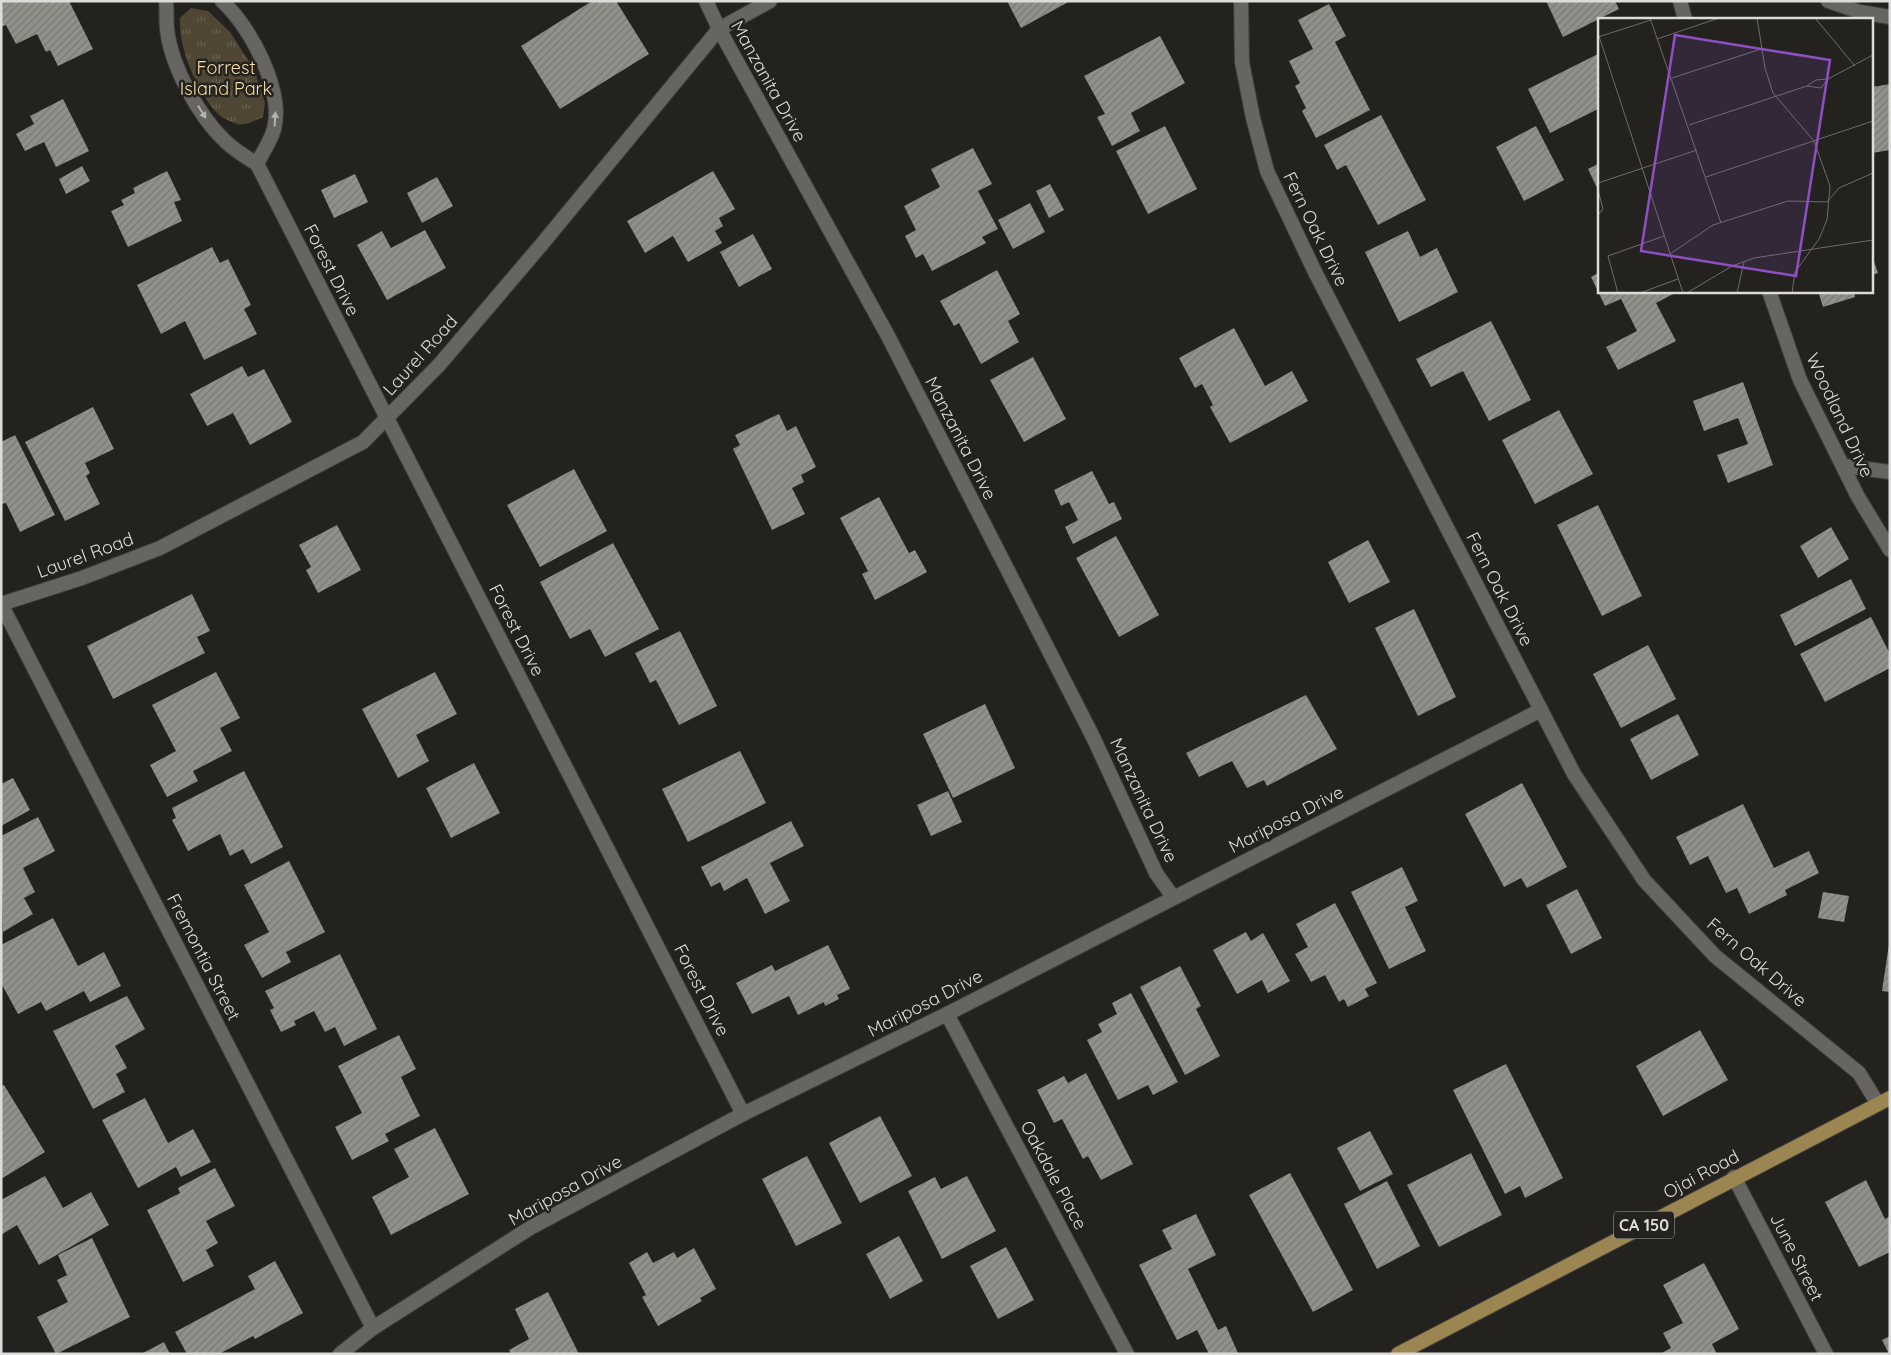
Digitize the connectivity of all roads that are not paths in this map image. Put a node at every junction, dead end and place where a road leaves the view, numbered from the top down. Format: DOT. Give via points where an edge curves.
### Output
graph roads {
  1 [pos="166,1"];
  2 [pos="222,1"];
  3 [pos="706,1"];
  4 [pos="770,1"];
  5 [pos="1241,1"];
  6 [pos="1680,1"];
  7 [pos="1828,1"];
  8 [pos="1890,17"];
  9 [pos="1685,18"];
  10 [pos="719,29"];
  11 [pos="257,164"];
  12 [pos="1769,292"];
  13 [pos="387,420"];
  14 [pos="1844,466"];
  15 [pos="1890,472"];
  16 [pos="1890,550"];
  17 [pos="1,604"];
  18 [pos="1541,710"];
  19 [pos="1173,897"];
  20 [pos="947,1014"];
  21 [pos="1884,1101"];
  22 [pos="744,1114"];
  23 [pos="1734,1177"];
  24 [pos="373,1328"];
  25 [pos="340,1354"];
  26 [pos="1127,1354"];
  27 [pos="1398,1354"];
  28 [pos="1826,1354"];
  1 -- 11 [label="street, Forest Drive, one-way" via="167,29 174,60 189,92 209,124 226,143"];
  11 -- 2 [label="street, one-way" via="274,129 275,103 268,74 251,37"];
  3 -- 10 [label="street, Manzanita Drive"];
  4 -- 10 [label="street, Laurel Road"];
  5 -- 18 [label="street, Fern Oak Drive" via="1242,62 1266,171"];
  6 -- 9 [label="street"];
  7 -- 8 [label="street" via="1860,12"];
  10 -- 13 [label="street, Laurel Road" via="439,365"];
  10 -- 19 [label="street, Manzanita Drive" via="888,336 1093,737 1156,873"];
  11 -- 13 [label="street, Forest Drive"];
  12 -- 14 [label="street, Woodland Drive" via="1800,380"];
  13 -- 17 [label="street, Laurel Road" via="363,442 160,548"];
  13 -- 22 [label="street, Forest Drive"];
  14 -- 15 [label="street"];
  14 -- 16 [label="street, Woodland Drive" via="1857,495"];
  17 -- 24 [label="street, Fremontia Street"];
  18 -- 19 [label="street, Mariposa Drive"];
  18 -- 21 [label="street, Fern Oak Drive" via="1574,774 1644,880 1715,956 1859,1073"];
  19 -- 20 [label="street, Mariposa Drive"];
  20 -- 22 [label="street, Mariposa Drive"];
  20 -- 26 [label="street, Oakdale Place"];
  21 -- 23 [label="main road, Ojai Road / CA 150"];
  22 -- 24 [label="street, Mariposa Drive" via="530,1228"];
  23 -- 27 [label="main road, Ojai Road / CA 150"];
  23 -- 28 [label="street, June Street"];
  24 -- 25 [label="street, Mariposa Drive"];
}
